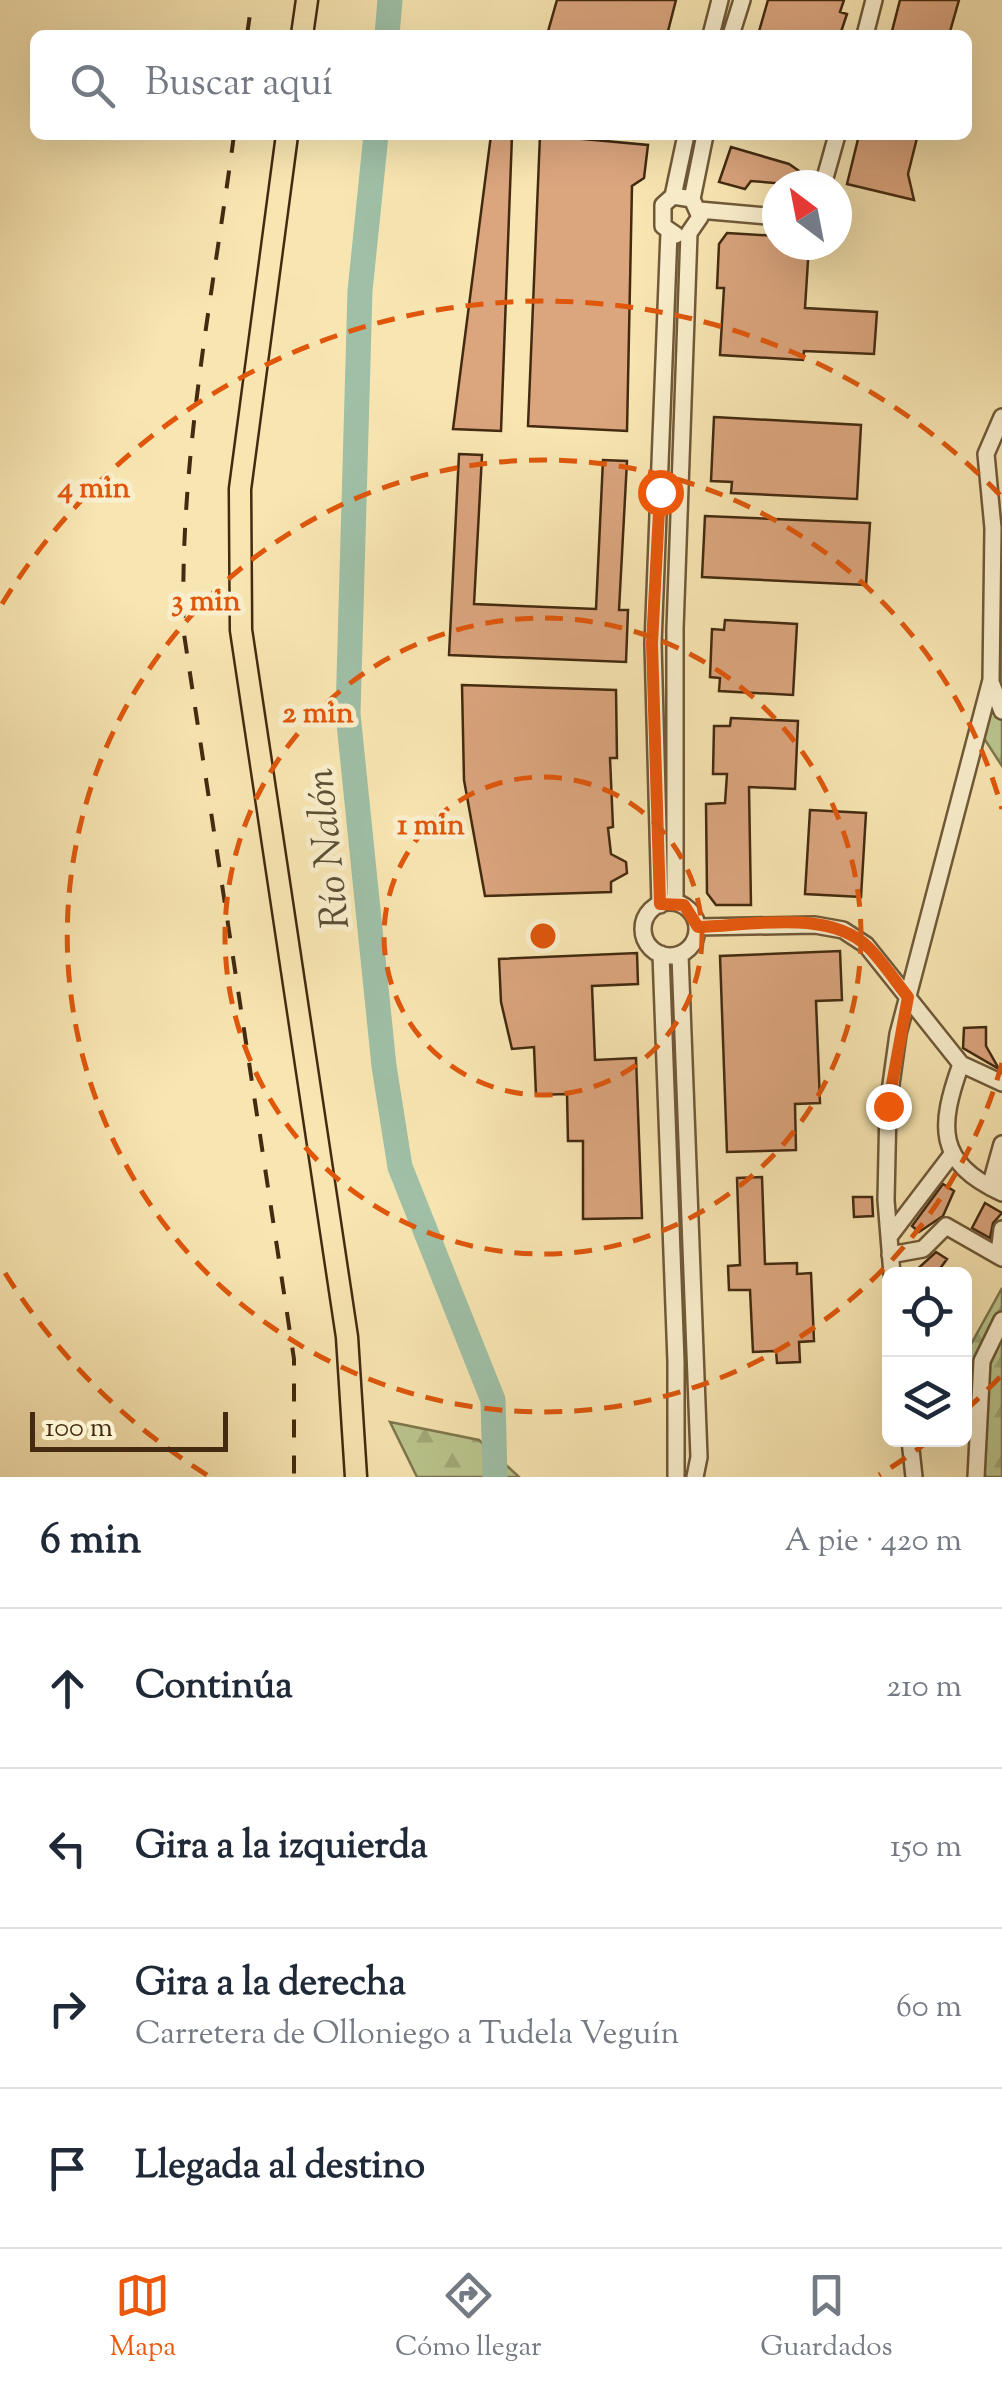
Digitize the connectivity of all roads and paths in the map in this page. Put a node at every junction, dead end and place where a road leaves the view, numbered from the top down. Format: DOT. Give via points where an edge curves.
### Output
graph roads {
  1 [pos="308,0"];
  2 [pos="720,0"];
  3 [pos="742,0"];
  4 [pos="874,0"];
  5 [pos="303,30"];
  6 [pos="712,30"];
  7 [pos="733,30"];
  8 [pos="866,30"];
  9 [pos="287,140"];
  10 [pos="685,140"];
  11 [pos="703,140"];
  12 [pos="836,140"];
  13 [pos="828,170"];
  14 [pos="673,196"];
  15 [pos="695,205"];
  16 [pos="762,215"];
  17 [pos="669,232"];
  18 [pos="689,234"];
  19 [pos="1002,417"];
  20 [pos="990,680"];
  21 [pos="1002,712"];
  22 [pos="668,903"];
  23 [pos="698,927"];
  24 [pos="660,954"];
  25 [pos="680,954"];
  26 [pos="908,997"];
  27 [pos="961,1064"];
  28 [pos="1002,1083"];
  29 [pos="1002,1144"];
  30 [pos="953,1153"];
  31 [pos="1002,1187"];
  32 [pos="1002,1229"];
  33 [pos="889,1237"];
  34 [pos="890,1255"];
  35 [pos="1000,1255"];
  36 [pos="891,1267"];
  37 [pos="1002,1320"];
  38 [pos="351,1372"];
  39 [pos="911,1447"];
  40 [pos="356,1477"];
  41 [pos="367,1477"];
  42 [pos="676,1477"];
  43 [pos="695,1477"];
  44 [pos="914,1477"];
  45 [pos="976,1477"];
  1 -- 5 [label="main road"];
  2 -- 6 [label="street"];
  3 -- 7 [label="street"];
  4 -- 8 [label="street"];
  9 -- 38 [label="main road" via="240,490 241,630"];
  10 -- 14 [label="street"];
  11 -- 15 [label="street"];
  12 -- 13 [label="street"];
  14 -- 15 [label="street"];
  14 -- 17 [label="street" via="660,212"];
  15 -- 16 [label="street"];
  15 -- 18 [label="street" via="698,224"];
  17 -- 18 [label="street"];
  17 -- 22 [label="street" via="652,644"];
  18 -- 22 [label="street"];
  19 -- 20 [label="street" via="986,454 994,528"];
  20 -- 21 [label="street"];
  20 -- 26 [label="street"];
  22 -- 23 [label="street" via="692,912"];
  22 -- 24 [label="street" via="650,911 643,933"];
  23 -- 25 [label="street"];
  23 -- 26 [label="street" via="815,924 843,930 866,945"];
  24 -- 25 [label="street"];
  24 -- 42 [label="street"];
  25 -- 43 [label="street"];
  26 -- 27 [label="street"];
  26 -- 33 [label="street" via="888,1106"];
  27 -- 28 [label="street"];
  27 -- 30 [label="street" via="944,1112"];
  29 -- 31 [label="street" via="993,1176"];
  30 -- 31 [label="street" via="975,1180"];
  30 -- 33 [label="street"];
  32 -- 35 [label="street"];
  33 -- 34 [label="street"];
  34 -- 35 [label="street" via="923,1249 946,1226"];
  34 -- 36 [label="street"];
  37 -- 45 [label="street" via="982,1361"];
  38 -- 40 [label="main road"];
  38 -- 41 [label="main road" via="364,1411"];
  39 -- 44 [label="street"];
}
